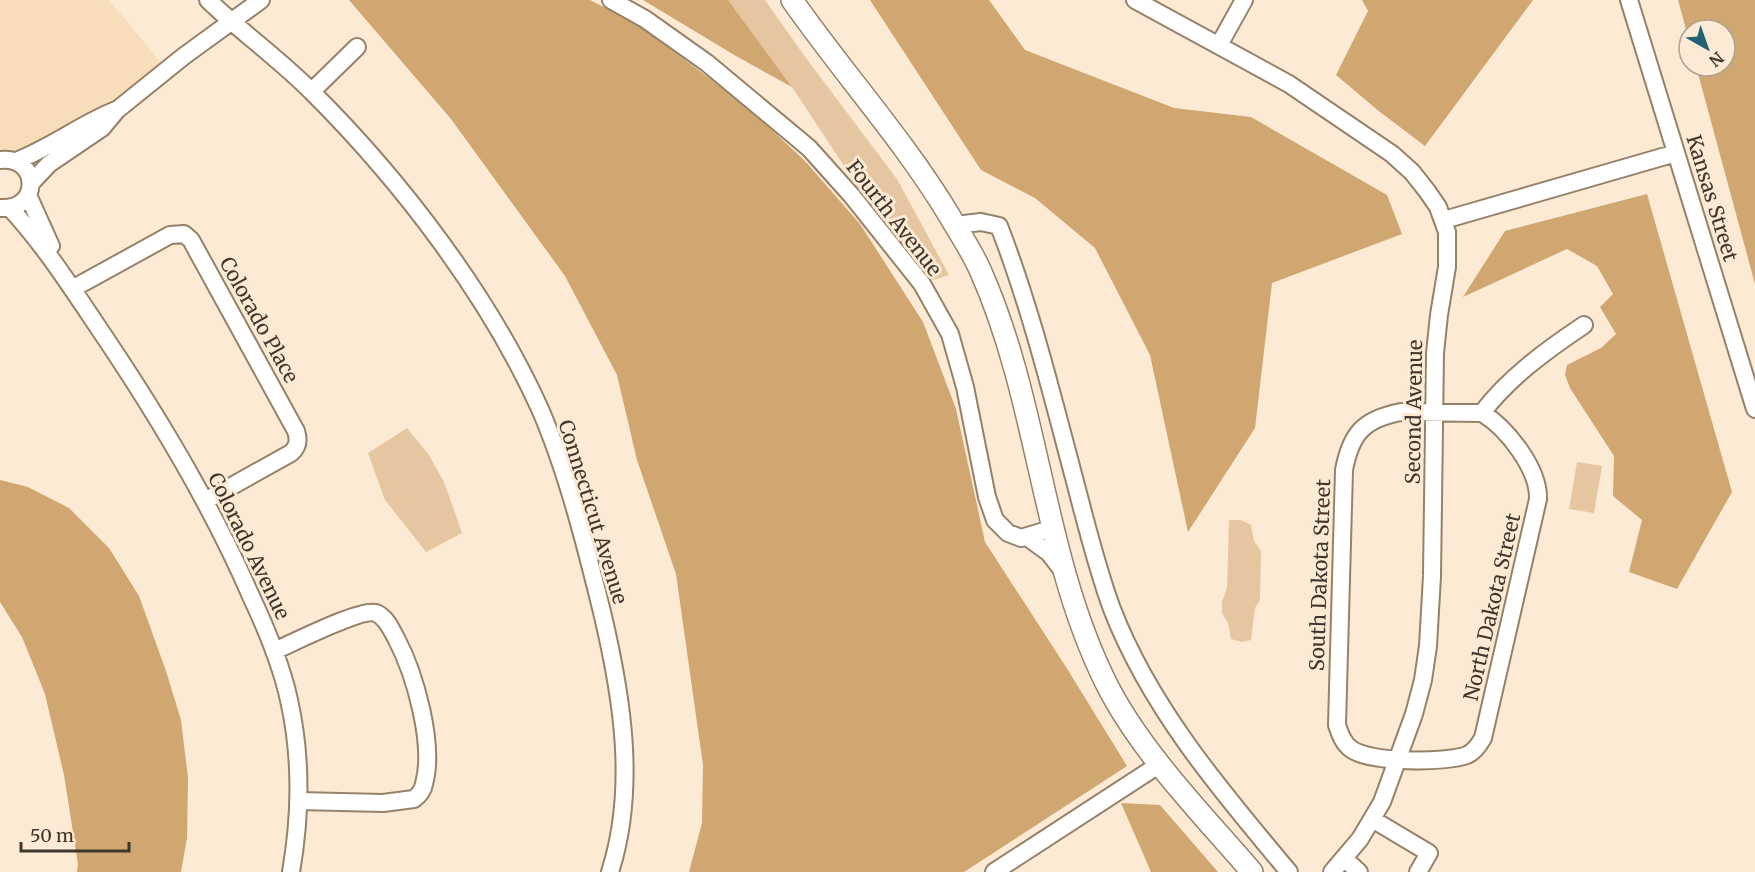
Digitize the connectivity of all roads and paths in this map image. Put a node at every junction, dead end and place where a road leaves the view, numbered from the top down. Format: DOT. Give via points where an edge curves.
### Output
graph roads {
  1 [pos="208,0"];
  2 [pos="261,0"];
  3 [pos="611,0"];
  4 [pos="792,0"];
  5 [pos="1244,0"];
  6 [pos="1629,0"];
  7 [pos="1145,3"];
  8 [pos="230,21"];
  9 [pos="1219,45"];
  10 [pos="357,46"];
  11 [pos="312,91"];
  12 [pos="117,110"];
  13 [pos="1676,153"];
  14 [pos="8,161"];
  15 [pos="30,189"];
  16 [pos="5,208"];
  17 [pos="1444,220"];
  18 [pos="955,225"];
  19 [pos="61,272"];
  20 [pos="72,289"];
  21 [pos="1584,325"];
  22 [pos="1755,409"];
  23 [pos="1433,412"];
  24 [pos="1482,413"];
  25 [pos="205,501"];
  26 [pos="1054,528"];
  27 [pos="1027,537"];
  28 [pos="1065,574"];
  29 [pos="274,651"];
  30 [pos="1399,760"];
  31 [pos="1160,764"];
  32 [pos="299,801"];
  33 [pos="1372,819"];
  34 [pos="1345,859"];
  35 [pos="291,872"];
  36 [pos="610,872"];
  37 [pos="994,872"];
  38 [pos="1252,872"];
  39 [pos="1289,872"];
  40 [pos="1332,872"];
  41 [pos="1359,872"];
  42 [pos="1418,872"];
  1 -- 8 [label="street, Connecticut Avenue"];
  2 -- 8 [label="street"];
  3 -- 27 [label="street, Fourth Avenue" via="707,63 809,148 922,284 950,334 995,520 1014,537"];
  4 -- 18 [label="main road" via="897,137"];
  5 -- 9 [label="street"];
  6 -- 13 [label="street, Kansas Street"];
  7 -- 9 [label="street, Second Avenue"];
  8 -- 11 [label="street, Connecticut Avenue"];
  8 -- 12 [label="street"];
  9 -- 17 [label="street, Second Avenue" via="1289,84 1392,154 1427,191"];
  10 -- 11 [label="street"];
  11 -- 36 [label="street, Connecticut Avenue" via="386,172 455,264 516,364 553,442 597,592 622,724 623,816"];
  12 -- 14 [label="street" via="39,152"];
  12 -- 15 [label="street" via="102,128 49,164"];
  13 -- 17 [label="street"];
  13 -- 22 [label="street, Kansas Street"];
  14 -- 15 [label="street, Colorado Avenue" via="27,170"];
  15 -- 16 [label="street" via="24,201"];
  15 -- 19 [label="street, Colorado Avenue"];
  16 -- 19 [label="street, Colorado Avenue" via="33,234"];
  17 -- 23 [label="street, Second Avenue" via="1447,267 1437,333"];
  18 -- 26 [label="main road" via="981,271 1000,322"];
  18 -- 39 [label="street" via="981,222 999,226 1052,395 1094,554 1112,609 1137,663 1226,797"];
  19 -- 20 [label="street, Colorado Avenue"];
  20 -- 25 [label="street, Colorado Avenue" via="150,406"];
  20 -- 25 [label="street, Colorado Place" via="170,235 183,234 191,240 298,438 291,453"];
  21 -- 24 [label="street" via="1522,372"];
  23 -- 24 [label="street"];
  23 -- 30 [label="street, Second Avenue" via="1433,559 1428,646 1423,680"];
  23 -- 30 [label="street, South Dakota Street" via="1401,412 1370,422 1351,442 1344,470 1337,725 1341,738 1352,750"];
  24 -- 30 [label="street, North Dakota Street" via="1504,431 1534,473 1538,486 1487,724 1483,738 1470,754"];
  25 -- 29 [label="street, Colorado Avenue" via="238,565"];
  26 -- 27 [label="street"];
  26 -- 28 [label="main road"];
  27 -- 28 [label="street, Fourth Avenue" via="1048,553"];
  28 -- 31 [label="main road" via="1108,687"];
  29 -- 32 [label="street, Colorado Avenue" via="293,722"];
  29 -- 32 [label="street" via="358,614 375,612 383,617 409,668 424,732 424,786 414,799 383,803"];
  30 -- 33 [label="street, Second Avenue"];
  31 -- 37 [label="street"];
  31 -- 38 [label="main road"];
  32 -- 35 [label="street, Colorado Avenue"];
  33 -- 34 [label="street, Second Avenue"];
  33 -- 42 [label="street" via="1429,853"];
  34 -- 40 [label="street, Second Avenue"];
  34 -- 41 [label="street"];
}
